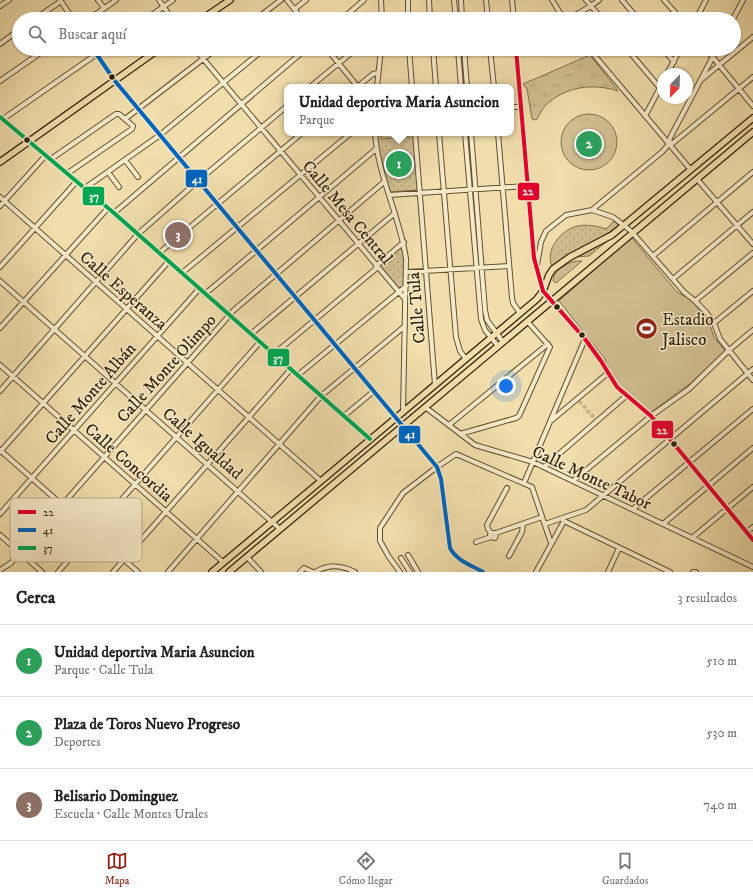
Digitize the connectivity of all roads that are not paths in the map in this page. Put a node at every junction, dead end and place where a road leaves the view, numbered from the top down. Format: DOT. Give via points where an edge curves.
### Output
graph roads {
  1 [pos="9,0"];
  2 [pos="60,0"];
  3 [pos="98,0"];
  4 [pos="116,0"];
  5 [pos="159,0"];
  6 [pos="173,0"];
  7 [pos="230,0"];
  8 [pos="281,0"];
  9 [pos="287,0"];
  10 [pos="306,0"];
  11 [pos="364,0"];
  12 [pos="381,0"];
  13 [pos="408,0"];
  14 [pos="429,0"];
  15 [pos="454,0"];
  16 [pos="461,0"];
  17 [pos="486,0"];
  18 [pos="512,0"];
  19 [pos="552,0"];
  20 [pos="586,0"];
  21 [pos="599,0"];
  22 [pos="622,0"];
  23 [pos="664,0"];
  24 [pos="700,0"];
  25 [pos="743,0"];
  26 [pos="705,2"];
  27 [pos="0,6"];
  28 [pos="591,6"];
  29 [pos="164,7"];
  30 [pos="104,8"];
  31 [pos="295,9"];
  32 [pos="44,12"];
  33 [pos="68,12"];
  34 [pos="98,12"];
  35 [pos="156,12"];
  36 [pos="167,12"];
  37 [pos="212,12"];
  38 [pos="265,12"];
  39 [pos="297,12"];
  40 [pos="350,12"];
  41 [pos="382,12"];
  42 [pos="408,12"];
  43 [pos="430,12"];
  44 [pos="455,12"];
  45 [pos="462,12"];
  46 [pos="487,12"];
  47 [pos="513,12"];
  48 [pos="560,12"];
  49 [pos="580,12"];
  50 [pos="596,12"];
  51 [pos="632,12"];
  52 [pos="675,12"];
  53 [pos="700,12"];
  54 [pos="737,12"];
  55 [pos="12,35"];
  56 [pos="753,37"];
  57 [pos="0,44"];
  58 [pos="741,47"];
  59 [pos="36,56"];
  60 [pos="94,56"];
  61 [pos="98,56"];
  62 [pos="149,56"];
  63 [pos="201,56"];
  64 [pos="207,56"];
  65 [pos="256,56"];
  66 [pos="298,56"];
  67 [pos="333,56"];
  68 [pos="348,56"];
  69 [pos="380,56"];
  70 [pos="410,56"];
  71 [pos="434,56"];
  72 [pos="459,56"];
  73 [pos="465,56"];
  74 [pos="491,56"];
  75 [pos="517,56"];
  76 [pos="595,56"];
  77 [pos="633,56"];
  78 [pos="669,56"];
  79 [pos="677,56"];
  80 [pos="730,56"];
  81 [pos="713,57"];
  82 [pos="203,59"];
  83 [pos="674,62"];
  84 [pos="339,63"];
  85 [pos="719,65"];
  86 [pos="670,68"];
  87 [pos="378,73"];
  88 [pos="753,77"];
  89 [pos="115,80"];
  90 [pos="0,81"];
  91 [pos="700,82"];
  92 [pos="223,83"];
  93 [pos="314,84"];
  94 [pos="356,84"];
  95 [pos="361,84"];
  96 [pos="376,84"];
  97 [pos="412,84"];
  98 [pos="436,84"];
  99 [pos="461,84"];
  100 [pos="467,84"];
  101 [pos="494,84"];
  102 [pos="657,84"];
  103 [pos="739,88"];
  104 [pos="657,94"];
  105 [pos="241,104"];
  106 [pos="753,106"];
  107 [pos="514,107"];
  108 [pos="521,107"];
  109 [pos="138,108"];
  110 [pos="284,109"];
  111 [pos="645,116"];
  112 [pos="2,118"];
  113 [pos="753,118"];
  114 [pos="125,119"];
  115 [pos="261,128"];
  116 [pos="753,132"];
  117 [pos="160,135"];
  118 [pos="298,136"];
  119 [pos="346,136"];
  120 [pos="375,136"];
  121 [pos="415,136"];
  122 [pos="439,136"];
  123 [pos="465,136"];
  124 [pos="471,136"];
  125 [pos="498,136"];
  126 [pos="29,141"];
  127 [pos="669,144"];
  128 [pos="376,150"];
  129 [pos="281,151"];
  130 [pos="46,155"];
  131 [pos="179,157"];
  132 [pos="50,159"];
  133 [pos="125,160"];
  134 [pos="0,162"];
  135 [pos="691,170"];
  136 [pos="108,172"];
  137 [pos="753,172"];
  138 [pos="68,173"];
  139 [pos="300,174"];
  140 [pos="138,178"];
  141 [pos="697,179"];
  142 [pos="77,181"];
  143 [pos="198,181"];
  144 [pos="384,182"];
  145 [pos="527,186"];
  146 [pos="119,187"];
  147 [pos="85,188"];
  148 [pos="502,188"];
  149 [pos="476,189"];
  150 [pos="470,190"];
  151 [pos="444,191"];
  152 [pos="420,193"];
  153 [pos="389,194"];
  154 [pos="0,197"];
  155 [pos="320,198"];
  156 [pos="5,201"];
  157 [pos="718,202"];
  158 [pos="218,204"];
  159 [pos="0,206"];
  160 [pos="108,208"];
  161 [pos="592,210"];
  162 [pos="753,212"];
  163 [pos="114,213"];
  164 [pos="395,213"];
  165 [pos="339,220"];
  166 [pos="624,225"];
  167 [pos="737,225"];
  168 [pos="237,227"];
  169 [pos="35,228"];
  170 [pos="633,233"];
  171 [pos="138,234"];
  172 [pos="404,242"];
  173 [pos="358,244"];
  174 [pos="753,244"];
  175 [pos="256,251"];
  176 [pos="159,253"];
  177 [pos="753,253"];
  178 [pos="66,255"];
  179 [pos="653,256"];
  180 [pos="168,261"];
  181 [pos="377,266"];
  182 [pos="509,266"];
  183 [pos="537,266"];
  184 [pos="0,267"];
  185 [pos="476,268"];
  186 [pos="482,268"];
  187 [pos="450,270"];
  188 [pos="426,271"];
  189 [pos="407,272"];
  190 [pos="182,273"];
  191 [pos="276,274"];
  192 [pos="673,279"];
  193 [pos="0,281"];
  194 [pos="96,282"];
  195 [pos="406,286"];
  196 [pos="199,289"];
  197 [pos="543,290"];
  198 [pos="753,290"];
  199 [pos="399,291"];
  200 [pos="205,294"];
  201 [pos="295,297"];
  202 [pos="405,299"];
  203 [pos="552,300"];
  204 [pos="695,301"];
  205 [pos="23,302"];
  206 [pos="127,309"];
  207 [pos="520,313"];
  208 [pos="230,315"];
  209 [pos="315,320"];
  210 [pos="527,321"];
  211 [pos="714,323"];
  212 [pos="405,326"];
  213 [pos="0,328"];
  214 [pos="54,329"];
  215 [pos="753,330"];
  216 [pos="496,333"];
  217 [pos="251,334"];
  218 [pos="157,336"];
  219 [pos="491,338"];
  220 [pos="585,339"];
  221 [pos="260,342"];
  222 [pos="335,344"];
  223 [pos="501,344"];
  224 [pos="548,344"];
  225 [pos="728,351"];
  226 [pos="274,354"];
  227 [pos="85,356"];
  228 [pos="466,359"];
  229 [pos="188,363"];
  230 [pos="0,365"];
  231 [pos="354,368"];
  232 [pos="291,369"];
  233 [pos="753,369"];
  234 [pos="608,373"];
  235 [pos="748,374"];
  236 [pos="298,375"];
  237 [pos="13,376"];
  238 [pos="753,380"];
  239 [pos="116,383"];
  240 [pos="435,385"];
  241 [pos="219,390"];
  242 [pos="0,391"];
  243 [pos="374,391"];
  244 [pos="321,396"];
  245 [pos="626,396"];
  246 [pos="43,404"];
  247 [pos="425,407"];
  248 [pos="753,409"];
  249 [pos="146,410"];
  250 [pos="403,412"];
  251 [pos="344,416"];
  252 [pos="651,416"];
  253 [pos="249,417"];
  254 [pos="396,418"];
  255 [pos="551,421"];
  256 [pos="403,425"];
  257 [pos="449,425"];
  258 [pos="73,431"];
  259 [pos="460,434"];
  260 [pos="177,437"];
  261 [pos="370,439"];
  262 [pos="669,439"];
  263 [pos="280,444"];
  264 [pos="753,448"];
  265 [pos="0,451"];
  266 [pos="104,458"];
  267 [pos="533,462"];
  268 [pos="689,463"];
  269 [pos="207,465"];
  270 [pos="437,467"];
  271 [pos="544,467"];
  272 [pos="32,478"];
  273 [pos="322,481"];
  274 [pos="573,481"];
  275 [pos="524,483"];
  276 [pos="135,484"];
  277 [pos="708,486"];
  278 [pos="753,487"];
  279 [pos="507,488"];
  280 [pos="238,492"];
  281 [pos="603,495"];
  282 [pos="14,498"];
  283 [pos="54,498"];
  284 [pos="68,498"];
  285 [pos="123,498"];
  286 [pos="10,503"];
  287 [pos="633,509"];
  288 [pos="728,509"];
  289 [pos="165,512"];
  290 [pos="0,514"];
  291 [pos="542,517"];
  292 [pos="563,520"];
  293 [pos="272,522"];
  294 [pos="523,524"];
  295 [pos="545,524"];
  296 [pos="663,524"];
  297 [pos="753,527"];
  298 [pos="280,530"];
  299 [pos="747,532"];
  300 [pos="0,535"];
  301 [pos="493,535"];
  302 [pos="692,538"];
  303 [pos="142,539"];
  304 [pos="196,539"];
  305 [pos="753,540"];
  306 [pos="476,542"];
  307 [pos="551,543"];
  308 [pos="10,544"];
  309 [pos="619,548"];
  310 [pos="408,555"];
  311 [pos="509,556"];
  312 [pos="247,557"];
  313 [pos="401,558"];
  314 [pos="12,562"];
  315 [pos="30,562"];
  316 [pos="67,562"];
  317 [pos="122,562"];
  318 [pos="126,562"];
  319 [pos="224,562"];
  320 [pos="413,564"];
  321 [pos="407,567"];
  322 [pos="753,567"];
  323 [pos="0,570"];
  324 [pos="42,572"];
  325 [pos="58,572"];
  326 [pos="113,572"];
  327 [pos="138,572"];
  328 [pos="168,572"];
  329 [pos="212,572"];
  330 [pos="229,572"];
  331 [pos="261,572"];
  332 [pos="300,572"];
  333 [pos="314,572"];
  334 [pos="355,572"];
  335 [pos="400,572"];
  336 [pos="410,572"];
  337 [pos="418,572"];
  338 [pos="483,572"];
  339 [pos="536,572"];
  340 [pos="608,572"];
  341 [pos="670,572"];
  1 -- 27 [label="street"];
  2 -- 32 [label="street"];
  2 -- 33 [label="street"];
  3 -- 30 [label="street"];
  4 -- 30 [label="street"];
  5 -- 29 [label="street"];
  6 -- 29 [label="street"];
  7 -- 37 [label="main road"];
  8 -- 38 [label="street"];
  9 -- 31 [label="street"];
  10 -- 31 [label="street"];
  11 -- 40 [label="street"];
  12 -- 41 [label="street"];
  13 -- 42 [label="street"];
  14 -- 43 [label="street"];
  15 -- 44 [label="street"];
  16 -- 45 [label="street"];
  17 -- 46 [label="street"];
  18 -- 47 [label="street"];
  19 -- 48 [label="street"];
  20 -- 28 [label="street"];
  21 -- 28 [label="street"];
  22 -- 51 [label="street"];
  23 -- 52 [label="street"];
  24 -- 26 [label="street"];
  25 -- 54 [label="street"];
  26 -- 53 [label="street"];
  28 -- 49 [label="street"];
  28 -- 50 [label="street"];
  29 -- 35 [label="street"];
  29 -- 36 [label="street"];
  30 -- 34 [label="street"];
  31 -- 39 [label="street"];
  55 -- 57 [label="street"];
  56 -- 58 [label="street"];
  59 -- 90 [label="street"];
  60 -- 112 [label="street"];
  61 -- 89 [label="street"];
  62 -- 89 [label="main road"];
  63 -- 82 [label="street, Calle Mesa Central"];
  64 -- 82 [label="street"];
  65 -- 92 [label="street"];
  66 -- 105 [label="street"];
  67 -- 84 [label="street"];
  68 -- 84 [label="street"];
  69 -- 87 [label="street"];
  70 -- 97 [label="street"];
  71 -- 98 [label="street"];
  72 -- 99 [label="street"];
  73 -- 100 [label="street"];
  74 -- 101 [label="street"];
  75 -- 108 [label="street"];
  76 -- 111 [label="street"];
  77 -- 102 [label="street"];
  78 -- 83 [label="street"];
  79 -- 83 [label="street"];
  80 -- 85 [label="street"];
  81 -- 85 [label="street"];
  81 -- 91 [label="street"];
  82 -- 92 [label="street, Calle Mesa Central"];
  82 -- 109 [label="street"];
  83 -- 86 [label="street"];
  84 -- 93 [label="street"];
  84 -- 94 [label="street"];
  85 -- 91 [label="street"];
  85 -- 103 [label="street"];
  87 -- 95 [label="street"];
  87 -- 96 [label="street"];
  88 -- 103 [label="street"];
  89 -- 109 [label="street"];
  89 -- 126 [label="main road"];
  91 -- 127 [label="street"];
  92 -- 105 [label="street, Calle Mesa Central"];
  92 -- 117 [label="street"];
  103 -- 106 [label="street"];
  103 -- 127 [label="street"];
  104 -- 111 [label="street"];
  105 -- 115 [label="street, Calle Mesa Central"];
  105 -- 131 [label="street"];
  107 -- 108 [label="street"];
  108 -- 145 [label="street"];
  109 -- 114 [label="street"];
  109 -- 117 [label="street"];
  110 -- 115 [label="street"];
  111 -- 127 [label="street"];
  112 -- 126 [label="street"];
  113 -- 135 [label="main road"];
  114 -- 132 [label="street" via="116,114"];
  114 -- 138 [label="street" via="133,126 132,129"];
  115 -- 129 [label="street, Calle Mesa Central"];
  115 -- 143 [label="street"];
  116 -- 141 [label="main road"];
  117 -- 131 [label="street"];
  117 -- 133 [label="street"];
  118 -- 129 [label="street"];
  119 -- 139 [label="street"];
  120 -- 128 [label="street"];
  121 -- 152 [label="street, Calle Tula"];
  122 -- 151 [label="street"];
  123 -- 150 [label="street"];
  124 -- 149 [label="street"];
  125 -- 148 [label="street"];
  126 -- 130 [label="street"];
  126 -- 134 [label="main road"];
  127 -- 135 [label="street"];
  127 -- 161 [label="street"];
  128 -- 144 [label="street"];
  128 -- 155 [label="street"];
  129 -- 139 [label="street, Calle Mesa Central"];
  129 -- 158 [label="street"];
  130 -- 132 [label="street"];
  130 -- 156 [label="street"];
  131 -- 143 [label="street"];
  131 -- 163 [label="street"];
  132 -- 138 [label="street"];
  133 -- 136 [label="street"];
  133 -- 140 [label="street"];
  135 -- 166 [label="main road"];
  136 -- 146 [label="street"];
  136 -- 147 [label="street"];
  137 -- 157 [label="street"];
  138 -- 142 [label="street"];
  139 -- 155 [label="street, Calle Mesa Central"];
  139 -- 168 [label="street"];
  141 -- 157 [label="street"];
  141 -- 170 [label="main road"];
  142 -- 147 [label="street"];
  142 -- 169 [label="street"];
  143 -- 158 [label="street"];
  143 -- 171 [label="street"];
  144 -- 153 [label="street"];
  144 -- 165 [label="street, Calle Monte Olimpo"];
  145 -- 148 [label="street"];
  145 -- 183 [label="street"];
  147 -- 160 [label="street"];
  148 -- 149 [label="street"];
  148 -- 182 [label="street"];
  149 -- 150 [label="street"];
  149 -- 186 [label="street"];
  150 -- 151 [label="street"];
  150 -- 185 [label="street"];
  151 -- 152 [label="street"];
  151 -- 187 [label="street"];
  152 -- 153 [label="street"];
  152 -- 188 [label="street, Calle Tula"];
  153 -- 164 [label="street"];
  154 -- 156 [label="street, Calle Esperanza"];
  155 -- 165 [label="street, Calle Mesa Central"];
  155 -- 175 [label="street"];
  156 -- 159 [label="street"];
  156 -- 169 [label="street, Calle Esperanza"];
  157 -- 167 [label="street"];
  157 -- 179 [label="street"];
  158 -- 168 [label="street"];
  158 -- 176 [label="street"];
  160 -- 163 [label="street"];
  160 -- 178 [label="street"];
  161 -- 166 [label="street" via="612,217"];
  161 -- 183 [label="street" via="566,215 546,231 541,242"];
  162 -- 167 [label="street"];
  163 -- 171 [label="street"];
  164 -- 172 [label="street"];
  164 -- 173 [label="street"];
  165 -- 173 [label="street, Calle Mesa Central"];
  165 -- 191 [label="street, Calle Monte Olimpo"];
  166 -- 170 [label="street"];
  166 -- 197 [label="main road" via="612,235 556,266"];
  167 -- 174 [label="street"];
  167 -- 192 [label="street"];
  168 -- 175 [label="street"];
  168 -- 190 [label="street"];
  169 -- 178 [label="street, Calle Esperanza"];
  169 -- 184 [label="street"];
  170 -- 179 [label="street"];
  170 -- 203 [label="main road"];
  171 -- 176 [label="street"];
  171 -- 194 [label="street"];
  172 -- 181 [label="street"];
  172 -- 189 [label="street"];
  173 -- 181 [label="street, Calle Mesa Central"];
  173 -- 201 [label="street"];
  175 -- 191 [label="street"];
  175 -- 200 [label="street"];
  176 -- 180 [label="street"];
  177 -- 204 [label="street"];
  178 -- 194 [label="street, Calle Esperanza"];
  178 -- 205 [label="street"];
  179 -- 192 [label="street"];
  180 -- 190 [label="street"];
  180 -- 206 [label="street"];
  181 -- 199 [label="street, Calle Mesa Central"];
  181 -- 209 [label="street"];
  182 -- 186 [label="street"];
  182 -- 207 [label="street" via="512,298"];
  183 -- 197 [label="street"];
  185 -- 186 [label="street"];
  185 -- 187 [label="street"];
  185 -- 219 [label="street" via="482,325"];
  186 -- 216 [label="street" via="487,320"];
  187 -- 188 [label="street"];
  187 -- 228 [label="street" via="456,337 460,351"];
  188 -- 189 [label="street"];
  188 -- 240 [label="street, Calle Tula"];
  189 -- 195 [label="street"];
  190 -- 196 [label="street"];
  191 -- 201 [label="street"];
  191 -- 208 [label="street, Calle Monte Olimpo"];
  192 -- 204 [label="street"];
  193 -- 205 [label="street, Calle Igualdad"];
  194 -- 206 [label="street, Calle Esperanza"];
  194 -- 214 [label="street"];
  195 -- 199 [label="street"];
  195 -- 202 [label="street"];
  196 -- 200 [label="street"];
  196 -- 218 [label="street, Calle Monte Albán"];
  197 -- 203 [label="street"];
  197 -- 207 [label="main road" via="537,299"];
  198 -- 211 [label="street"];
  199 -- 202 [label="street, Calle Mesa Central"];
  199 -- 222 [label="street"];
  200 -- 208 [label="street"];
  201 -- 209 [label="street"];
  201 -- 217 [label="street"];
  202 -- 212 [label="street"];
  203 -- 210 [label="main road"];
  203 -- 220 [label="street"];
  204 -- 211 [label="street"];
  205 -- 213 [label="street"];
  205 -- 214 [label="street, Calle Igualdad"];
  206 -- 218 [label="street, Calle Esperanza"];
  206 -- 227 [label="street"];
  207 -- 216 [label="main road"];
  208 -- 217 [label="street"];
  208 -- 229 [label="street, Calle Monte Olimpo"];
  209 -- 222 [label="street"];
  209 -- 226 [label="street"];
  210 -- 223 [label="main road"];
  210 -- 224 [label="street"];
  211 -- 225 [label="street"];
  212 -- 231 [label="street"];
  212 -- 250 [label="street"];
  214 -- 227 [label="street, Calle Igualdad"];
  214 -- 237 [label="street"];
  215 -- 225 [label="street"];
  216 -- 219 [label="main road"];
  216 -- 223 [label="street"];
  217 -- 221 [label="street"];
  218 -- 229 [label="street, Calle Esperanza"];
  218 -- 239 [label="street, Calle Monte Albán"];
  219 -- 223 [label="street"];
  219 -- 228 [label="main road"];
  220 -- 234 [label="street"];
  220 -- 255 [label="street"];
  221 -- 226 [label="street"];
  221 -- 241 [label="street"];
  222 -- 231 [label="street"];
  222 -- 236 [label="street"];
  223 -- 247 [label="main road"];
  224 -- 257 [label="street"];
  224 -- 259 [label="street" via="550,347 517,418"];
  225 -- 235 [label="street"];
  225 -- 252 [label="street" via="689,389"];
  226 -- 232 [label="street"];
  227 -- 239 [label="street, Calle Igualdad"];
  227 -- 246 [label="street"];
  228 -- 240 [label="main road"];
  229 -- 241 [label="street, Calle Esperanza"];
  229 -- 249 [label="street, Calle Monte Olimpo"];
  230 -- 237 [label="street, Calle Concordia"];
  231 -- 243 [label="street"];
  231 -- 244 [label="street"];
  232 -- 236 [label="street"];
  232 -- 253 [label="street"];
  233 -- 235 [label="street"];
  234 -- 245 [label="street"];
  234 -- 255 [label="street"];
  235 -- 238 [label="street"];
  235 -- 262 [label="street"];
  236 -- 244 [label="street"];
  237 -- 242 [label="street"];
  237 -- 246 [label="street, Calle Concordia"];
  239 -- 249 [label="street, Calle Igualdad"];
  239 -- 258 [label="street, Calle Monte Albán"];
  240 -- 250 [label="main road"];
  241 -- 253 [label="street, Calle Esperanza"];
  241 -- 260 [label="street"];
  243 -- 251 [label="street"];
  243 -- 254 [label="street"];
  244 -- 251 [label="street"];
  244 -- 263 [label="street"];
  245 -- 252 [label="street"];
  245 -- 271 [label="street" via="595,420"];
  246 -- 258 [label="street, Calle Concordia"];
  246 -- 265 [label="street"];
  247 -- 256 [label="main road"];
  247 -- 257 [label="street, Calle Monte Tabor"];
  248 -- 268 [label="street"];
  249 -- 260 [label="street, Calle Igualdad"];
  249 -- 266 [label="street, Calle Monte Olimpo"];
  250 -- 254 [label="main road"];
  251 -- 261 [label="street"];
  252 -- 262 [label="street"];
  252 -- 274 [label="street"];
  253 -- 263 [label="street, Calle Esperanza"];
  253 -- 269 [label="street"];
  254 -- 256 [label="street"];
  254 -- 261 [label="main road"];
  255 -- 267 [label="street"];
  256 -- 270 [label="street"];
  256 -- 298 [label="main road"];
  257 -- 259 [label="street, Calle Monte Tabor"];
  258 -- 266 [label="street, Calle Concordia"];
  258 -- 272 [label="street, Calle Monte Albán"];
  259 -- 267 [label="street, Calle Monte Tabor" via="475,445"];
  260 -- 269 [label="street, Calle Igualdad"];
  260 -- 276 [label="street"];
  261 -- 273 [label="main road"];
  262 -- 268 [label="street"];
  262 -- 281 [label="street"];
  263 -- 273 [label="street, Calle Esperanza"];
  263 -- 280 [label="street"];
  264 -- 277 [label="street"];
  265 -- 272 [label="street"];
  266 -- 276 [label="street, Calle Concordia"];
  266 -- 284 [label="street, Calle Monte Olimpo"];
  267 -- 271 [label="street, Calle Monte Tabor"];
  267 -- 275 [label="street"];
  268 -- 277 [label="street"];
  268 -- 287 [label="street"];
  269 -- 280 [label="street, Calle Igualdad"];
  269 -- 289 [label="street"];
  270 -- 275 [label="street" via="456,454"];
  270 -- 335 [label="street" via="403,493 380,528 380,541"];
  270 -- 338 [label="street" via="441,479 450,548 457,558"];
  271 -- 274 [label="street, Calle Monte Tabor"];
  272 -- 282 [label="street, Calle Monte Albán"];
  272 -- 283 [label="street"];
  273 -- 293 [label="main road"];
  274 -- 281 [label="street, Calle Monte Tabor"];
  275 -- 291 [label="street" via="532,486"];
  276 -- 285 [label="street"];
  276 -- 289 [label="street, Calle Concordia"];
  277 -- 288 [label="street"];
  277 -- 296 [label="street"];
  278 -- 288 [label="street"];
  279 -- 301 [label="street" via="487,525"];
  280 -- 293 [label="street, Calle Igualdad"];
  280 -- 304 [label="street"];
  281 -- 287 [label="street, Calle Monte Tabor"];
  281 -- 292 [label="street" via="586,510"];
  286 -- 290 [label="street, Calle Monte Albán"];
  287 -- 296 [label="street, Calle Monte Tabor"];
  288 -- 299 [label="street"];
  288 -- 302 [label="street"];
  289 -- 303 [label="street"];
  289 -- 304 [label="street, Calle Concordia"];
  291 -- 294 [label="street"];
  291 -- 295 [label="street"];
  292 -- 295 [label="street"];
  292 -- 307 [label="street"];
  292 -- 309 [label="street"];
  293 -- 298 [label="street, Calle Igualdad"];
  293 -- 319 [label="main road"];
  294 -- 301 [label="street"];
  294 -- 311 [label="street" via="522,532"];
  295 -- 307 [label="street"];
  296 -- 302 [label="street, Calle Monte Tabor"];
  297 -- 299 [label="street"];
  298 -- 312 [label="main road"];
  299 -- 305 [label="street"];
  300 -- 308 [label="street"];
  301 -- 306 [label="street"];
  302 -- 322 [label="street, Calle Monte Tabor"];
  304 -- 319 [label="street, Calle Concordia"];
  304 -- 328 [label="street"];
  307 -- 339 [label="street"];
  309 -- 340 [label="street"];
  309 -- 341 [label="street"];
  310 -- 320 [label="street"];
  312 -- 330 [label="main road"];
  312 -- 331 [label="street"];
  313 -- 321 [label="street"];
  314 -- 323 [label="street, Calle Monte Olimpo"];
  315 -- 324 [label="street"];
  316 -- 325 [label="street"];
  317 -- 326 [label="street"];
  318 -- 327 [label="street"];
  319 -- 329 [label="main road"];
  320 -- 321 [label="street"];
  320 -- 337 [label="street"];
  321 -- 335 [label="street"];
  321 -- 336 [label="street"];
  332 -- 333 [label="street" via="304,568"];
  333 -- 334 [label="street" via="331,566"];
}
